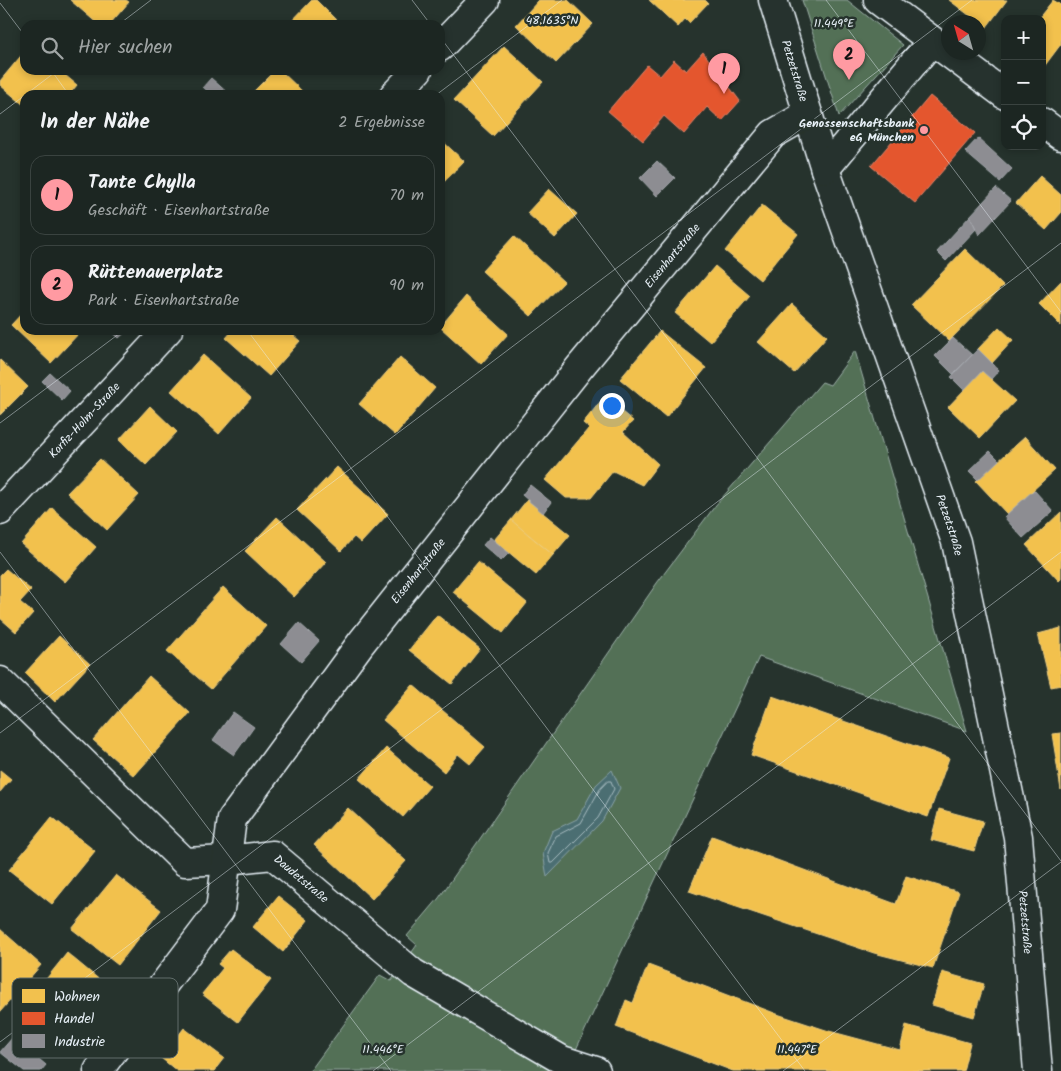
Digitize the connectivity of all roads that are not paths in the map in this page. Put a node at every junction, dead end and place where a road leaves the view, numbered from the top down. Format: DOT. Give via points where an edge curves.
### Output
graph roads {
  1 [pos="485,0"];
  2 [pos="773,0"];
  3 [pos="882,1"];
  4 [pos="932,41"];
  5 [pos="445,42"];
  6 [pos="413,75"];
  7 [pos="399,90"];
  8 [pos="1001,92"];
  9 [pos="808,114"];
  10 [pos="1046,125"];
  11 [pos="1061,136"];
  12 [pos="825,169"];
  13 [pos="163,335"];
  14 [pos="0,510"];
  15 [pos="0,681"];
  16 [pos="227,860"];
  17 [pos="168,978"];
  18 [pos="108,1058"];
  19 [pos="98,1071"];
  20 [pos="596,1071"];
  21 [pos="1038,1071"];
  1 -- 5 [label="street"];
  2 -- 9 [label="street, Petzetstraße"];
  3 -- 4 [label="street"];
  4 -- 8 [label="street"];
  4 -- 12 [label="street"];
  6 -- 7 [label="street"];
  9 -- 12 [label="street, Petzetstraße"];
  9 -- 16 [label="street, Eisenhartstraße" via="772,134 579,368 361,643 232,819"];
  10 -- 11 [label="street"];
  12 -- 21 [label="street, Petzetstraße" via="956,542 1018,837"];
  13 -- 14 [label="street, Korfiz-Holm-Straße"];
  15 -- 16 [label="street, Daudetstraße" via="186,862"];
  16 -- 17 [label="street, Eisenhartstraße" via="220,910"];
  16 -- 20 [label="street, Daudetstraße" via="274,855 413,973 562,1060"];
  18 -- 19 [label="street, Eisenhartstraße"];
}
